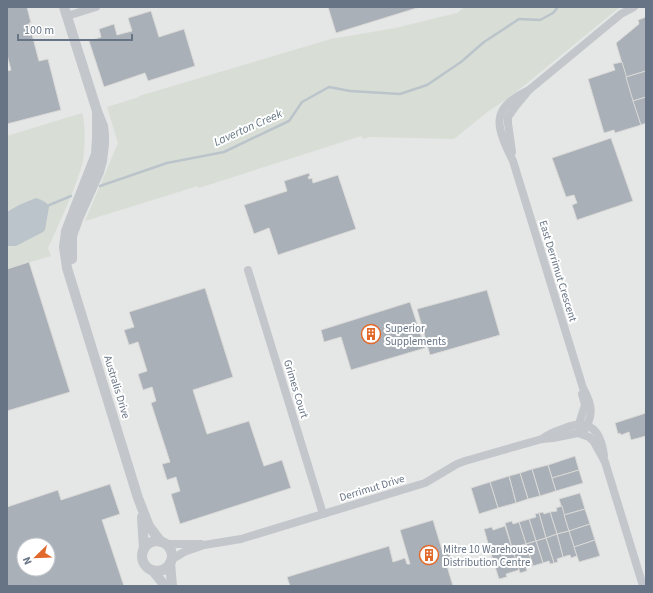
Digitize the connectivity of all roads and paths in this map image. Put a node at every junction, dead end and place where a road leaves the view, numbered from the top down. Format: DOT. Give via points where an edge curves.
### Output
graph roads {
  1 [pos="96,7"];
  2 [pos="626,7"];
  3 [pos="634,7"];
  4 [pos="66,12"];
  5 [pos="621,14"];
  6 [pos="248,270"];
  7 [pos="583,425"];
  8 [pos="582,434"];
  9 [pos="542,439"];
  10 [pos="605,462"];
  11 [pos="138,498"];
  12 [pos="323,514"];
  13 [pos="164,543"];
  14 [pos="204,545"];
  15 [pos="144,549"];
  16 [pos="171,562"];
  17 [pos="153,571"];
  18 [pos="165,586"];
  19 [pos="172,586"];
  20 [pos="642,586"];
  1 -- 4 [label="street"];
  2 -- 5 [label="street, East Derrimut Crescent"];
  3 -- 5 [label="street, East Derrimut Crescent"];
  4 -- 11 [label="street, Australis Drive" via="103,126 104,144 99,172 72,236 72,283"];
  5 -- 7 [label="street, East Derrimut Crescent" via="529,90 504,106 500,118 503,137 513,161 583,388"];
  6 -- 12 [label="street, Grimes Court"];
  7 -- 8 [label="street, East Derrimut Crescent"];
  7 -- 9 [label="street, Derrimut Drive" via="573,424 550,432"];
  7 -- 10 [label="street" via="596,431 600,436"];
  8 -- 9 [label="street, Derrimut Drive" via="573,433"];
  8 -- 10 [label="street" via="594,442"];
  9 -- 12 [label="street, Derrimut Drive" via="465,461 425,483"];
  10 -- 20 [label="street"];
  11 -- 13 [label="street, Australis Drive" via="149,526"];
  11 -- 15 [label="street, Australis Drive"];
  12 -- 14 [label="street, Derrimut Drive" via="242,539"];
  13 -- 14 [label="street, Derrimut Drive"];
  13 -- 15 [label="street" via="153,542"];
  13 -- 16 [label="street" via="170,550"];
  14 -- 16 [label="street, Derrimut Drive" via="184,552"];
  15 -- 17 [label="street" via="143,562"];
  16 -- 17 [label="street" via="162,571"];
  16 -- 19 [label="street"];
  17 -- 18 [label="street"];
}
